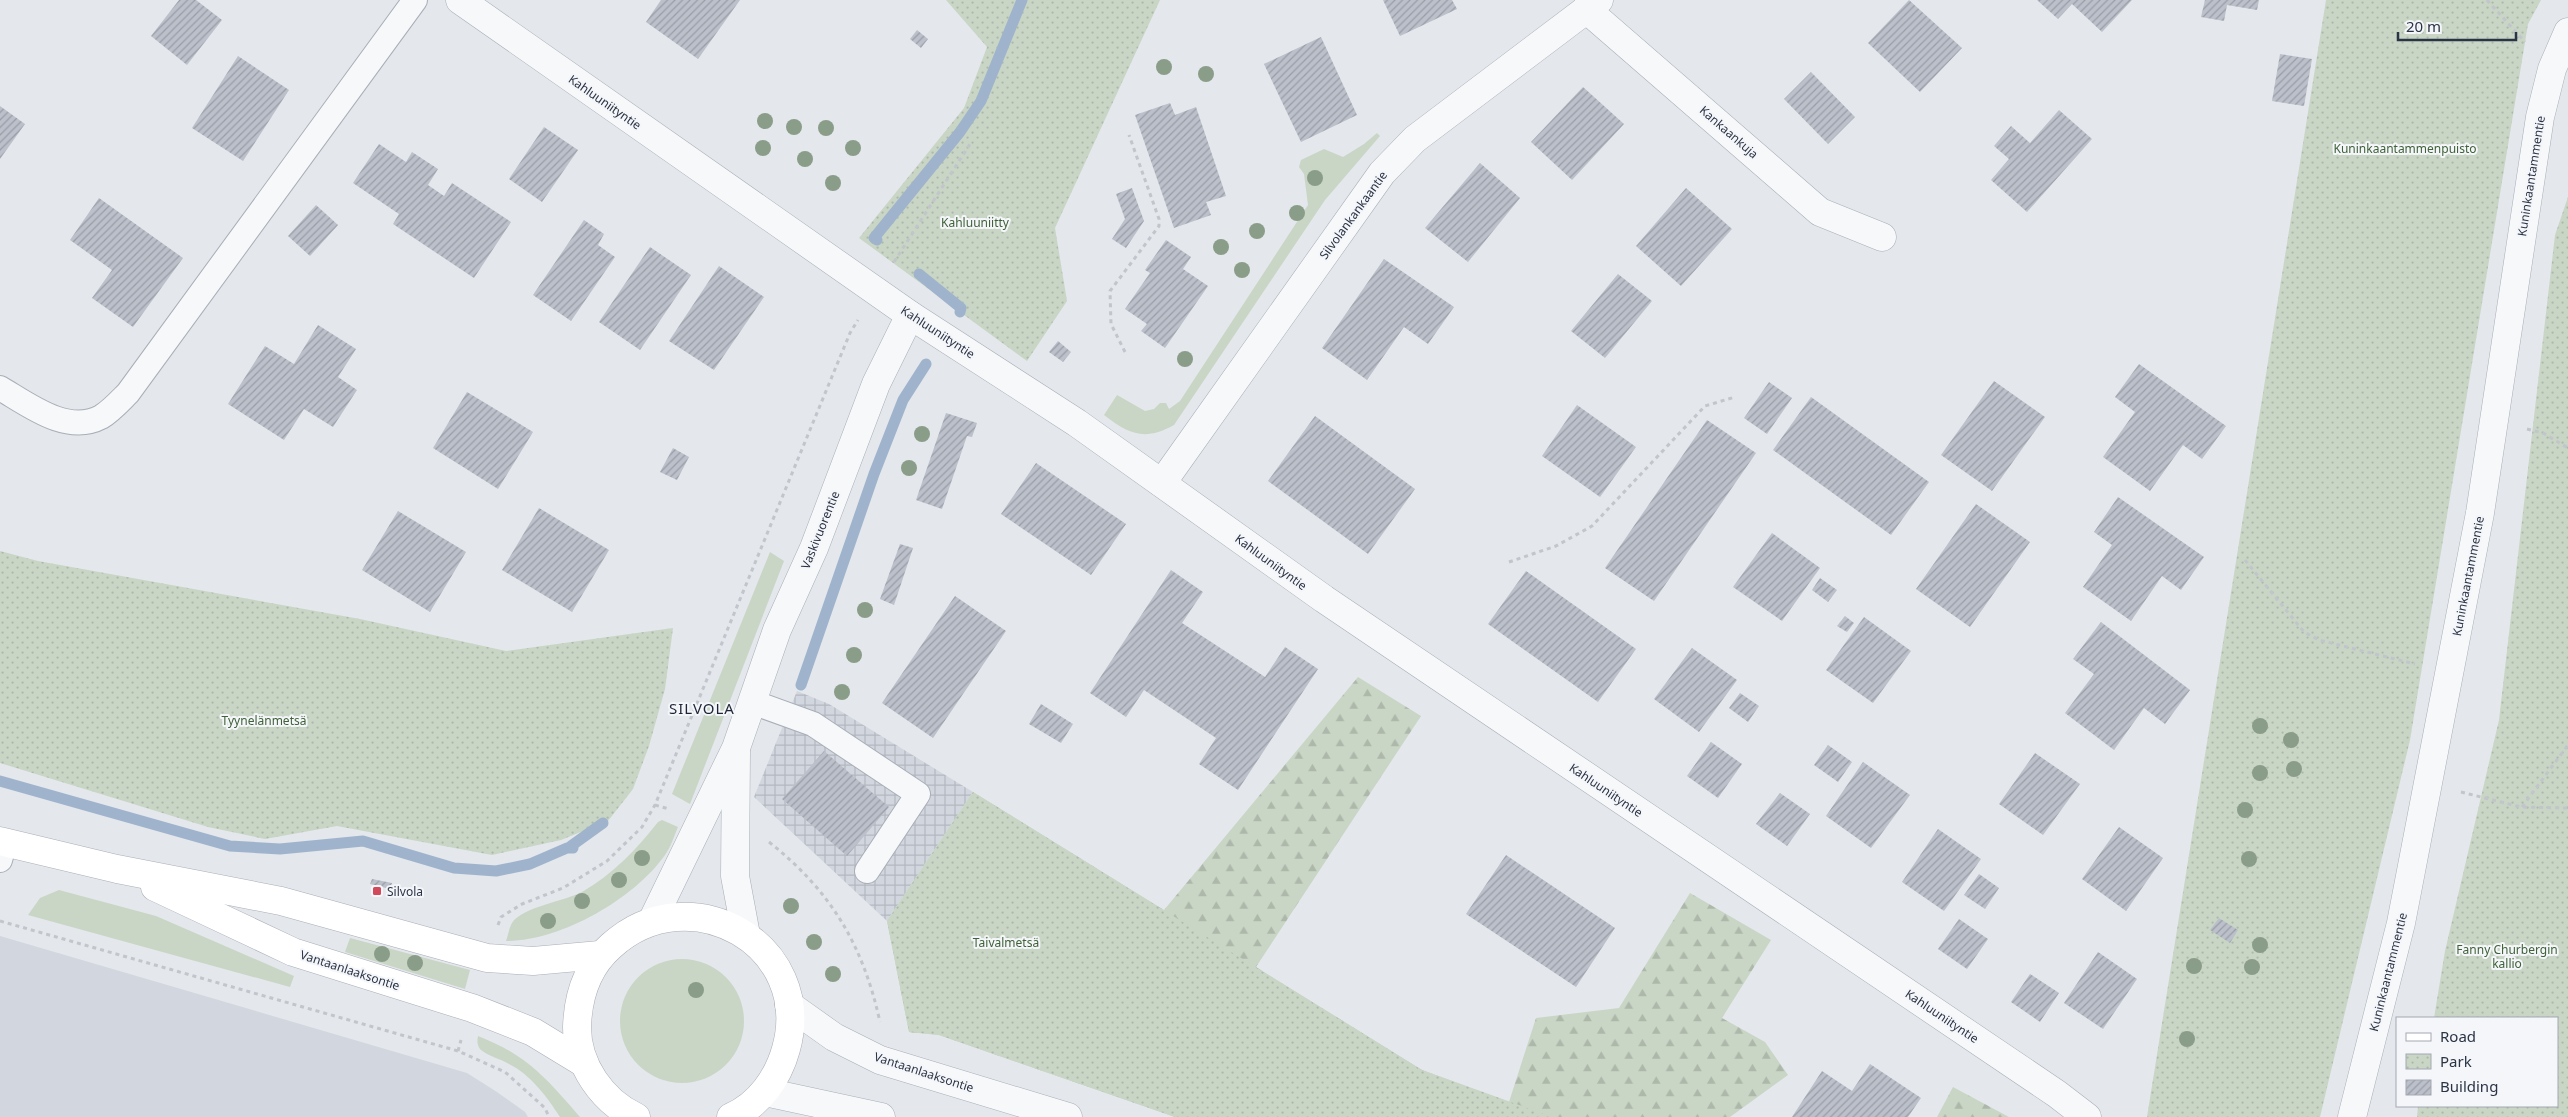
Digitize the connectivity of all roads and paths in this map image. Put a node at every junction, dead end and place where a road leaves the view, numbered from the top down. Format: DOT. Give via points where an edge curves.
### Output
graph roads {
  1 [pos="415,0"];
  2 [pos="460,0"];
  3 [pos="2487,0"];
  4 [pos="1593,5"];
  5 [pos="2568,32"];
  6 [pos="2552,69"];
  7 [pos="1129,135"];
  8 [pos="972,141"];
  9 [pos="1882,237"];
  10 [pos="876,291"];
  11 [pos="910,315"];
  12 [pos="1125,352"];
  13 [pos="0,388"];
  14 [pos="1735,397"];
  15 [pos="2524,428"];
  16 [pos="2568,448"];
  17 [pos="1162,483"];
  18 [pos="2245,560"];
  19 [pos="1509,562"];
  20 [pos="2450,673"];
  21 [pos="752,702"];
  22 [pos="2568,744"];
  23 [pos="736,748"];
  24 [pos="2460,792"];
  25 [pos="2521,807"];
  26 [pos="2568,808"];
  27 [pos="762,837"];
  28 [pos="2,848"];
  29 [pos="117,869"];
  30 [pos="868,870"];
  31 [pos="653,919"];
  32 [pos="0,921"];
  33 [pos="746,935"];
  34 [pos="600,955"];
  35 [pos="487,958"];
  36 [pos="789,1005"];
  37 [pos="472,1008"];
  38 [pos="882,1028"];
  39 [pos="458,1051"];
  40 [pos="584,1063"];
  41 [pos="765,1092"];
  42 [pos="630,1115"];
  43 [pos="736,1116"];
  44 [pos="550,1117"];
  45 [pos="881,1117"];
  46 [pos="1068,1117"];
  47 [pos="2087,1117"];
  48 [pos="2352,1117"];
  1 -- 13 [label="lane" via="128,393 113,408 100,417 69,422 46,415"];
  2 -- 10 [label="street, Kahluuniityntie"];
  3 -- 6 [label="path"];
  4 -- 9 [label="street, Kankaankuja" via="1820,212"];
  4 -- 17 [label="street, Silvolankankaantie" via="1415,140 1382,173"];
  5 -- 6 [label="street, Kuninkaantammentie"];
  6 -- 20 [label="street, Kuninkaantammentie" via="2537,134 2480,513"];
  7 -- 12 [label="path" via="1159,226 1110,291 1111,324"];
  8 -- 10 [label="path"];
  10 -- 11 [label="street, Kahluuniityntie"];
  10 -- 35 [label="path" via="850,333 655,805 642,827 607,861 563,888 501,916"];
  11 -- 17 [label="street, Kahluuniityntie"];
  11 -- 21 [label="street, Vaskivuorentie" via="876,384 814,548 776,630"];
  14 -- 19 [label="path" via="1704,406 1592,526 1556,546"];
  15 -- 16 [label="path" via="2543,433"];
  17 -- 47 [label="street, Kahluuniityntie" via="1324,599"];
  18 -- 20 [label="path" via="2304,632 2319,640"];
  20 -- 48 [label="street, Kuninkaantammentie" via="2401,923"];
  21 -- 23 [label="street, Vaskivuorentie"];
  21 -- 30 [label="lane" via="813,724 918,794"];
  22 -- 25 [label="path"];
  23 -- 31 [label="street, Vaskivuorentie"];
  23 -- 33 [label="street, Vaskivuorentie" via="735,876"];
  24 -- 25 [label="path"];
  25 -- 26 [label="path"];
  27 -- 38 [label="path" via="798,865 834,906 857,949"];
  28 -- 29 [label="main road, Vantaanlaaksontie"];
  29 -- 35 [label="main road, Vantaanlaaksontie" via="281,902"];
  29 -- 37 [label="main road, Vantaanlaaksontie" via="293,952"];
  31 -- 33 [label="main road" via="686,915 717,920"];
  31 -- 34 [label="main road" via="624,933"];
  32 -- 39 [label="path"];
  33 -- 36 [label="main road" via="767,954 782,978"];
  34 -- 35 [label="main road, Vantaanlaaksontie" via="533,961"];
  34 -- 40 [label="main road" via="585,980 578,1007 578,1035"];
  36 -- 41 [label="main road" via="790,1036 781,1066"];
  36 -- 46 [label="street, Vantaanlaaksontie" via="834,1037 880,1060"];
  37 -- 39 [label="path"];
  37 -- 40 [label="main road, Vantaanlaaksontie" via="533,1032"];
  39 -- 44 [label="path" via="505,1072 545,1108"];
  40 -- 42 [label="main road" via="609,1099"];
  41 -- 43 [label="main road"];
  41 -- 45 [label="street"];
}
